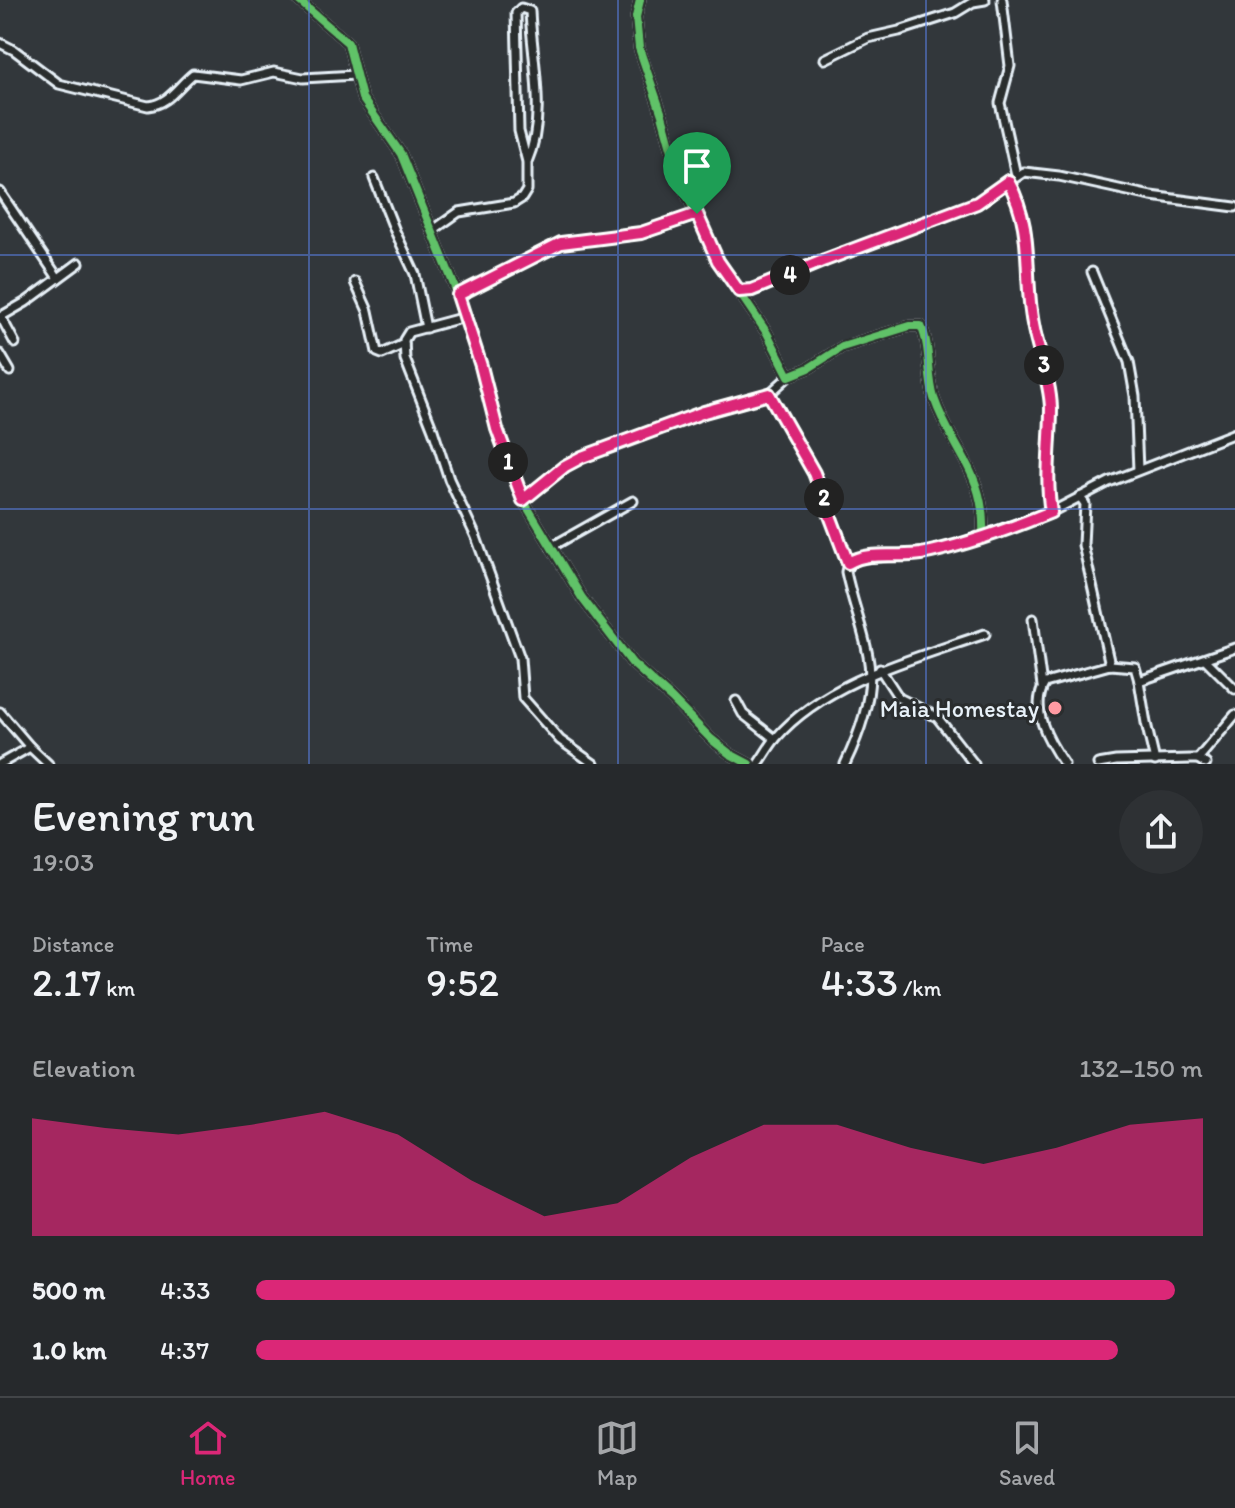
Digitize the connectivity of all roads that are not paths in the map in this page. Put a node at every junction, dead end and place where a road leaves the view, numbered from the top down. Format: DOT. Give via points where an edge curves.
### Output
graph roads {
  1 [pos="298,0"];
  2 [pos="640,0"];
  3 [pos="985,0"];
  4 [pos="1002,0"];
  5 [pos="0,43"];
  6 [pos="825,59"];
  7 [pos="355,75"];
  8 [pos="527,162"];
  9 [pos="1016,175"];
  10 [pos="374,178"];
  11 [pos="1008,181"];
  12 [pos="0,192"];
  13 [pos="1235,207"];
  14 [pos="697,214"];
  15 [pos="432,231"];
  16 [pos="79,263"];
  17 [pos="1092,272"];
  18 [pos="58,278"];
  19 [pos="355,282"];
  20 [pos="739,291"];
  21 [pos="458,295"];
  22 [pos="1,317"];
  23 [pos="465,317"];
  24 [pos="426,328"];
  25 [pos="15,343"];
  26 [pos="404,344"];
  27 [pos="0,354"];
  28 [pos="10,371"];
  29 [pos="789,376"];
  30 [pos="769,394"];
  31 [pos="1235,433"];
  32 [pos="1138,470"];
  33 [pos="1080,497"];
  34 [pos="523,500"];
  35 [pos="633,501"];
  36 [pos="1051,512"];
  37 [pos="983,535"];
  38 [pos="551,547"];
  39 [pos="848,563"];
  40 [pos="1033,619"];
  41 [pos="985,634"];
  42 [pos="1235,648"];
  43 [pos="1206,660"];
  44 [pos="1110,665"];
  45 [pos="880,669"];
  46 [pos="869,674"];
  47 [pos="1139,681"];
  48 [pos="1042,686"];
  49 [pos="1235,689"];
  50 [pos="736,701"];
  51 [pos="0,712"];
  52 [pos="1235,715"];
  53 [pos="775,739"];
  54 [pos="30,747"];
  55 [pos="1156,762"];
  56 [pos="1203,762"];
  57 [pos="0,764"];
  58 [pos="48,764"];
  59 [pos="594,764"];
  60 [pos="749,764"];
  61 [pos="758,764"];
  62 [pos="845,764"];
  63 [pos="974,764"];
  64 [pos="1064,764"];
  65 [pos="1098,764"];
  1 -- 7 [label="street" via="345,38"];
  2 -- 14 [label="street" via="639,48 680,180"];
  3 -- 6 [label="street" via="868,38"];
  4 -- 9 [label="street" via="1010,66 1000,103"];
  5 -- 7 [label="street" via="59,84 148,106 168,99 193,74 241,80 274,72 303,78"];
  7 -- 15 [label="street" via="362,98 401,154"];
  8 -- 8 [label="street" via="519,131 516,13 521,8 530,11 537,110 537,132"];
  8 -- 15 [label="street" via="528,184 522,198 463,210"];
  9 -- 11 [label="street"];
  9 -- 13 [label="street" via="1038,173"];
  10 -- 24 [label="street" via="415,274"];
  11 -- 20 [label="street" via="977,203 759,288"];
  11 -- 36 [label="street" via="1026,229 1033,325 1050,387"];
  12 -- 18 [label="street"];
  14 -- 20 [label="street" via="718,261"];
  14 -- 21 [label="street" via="641,233 561,243"];
  15 -- 21 [label="street"];
  16 -- 18 [label="street"];
  17 -- 32 [label="street" via="1129,362"];
  18 -- 22 [label="street"];
  19 -- 26 [label="street" via="377,352"];
  20 -- 29 [label="street"];
  21 -- 23 [label="street"];
  22 -- 25 [label="street"];
  23 -- 24 [label="street"];
  23 -- 34 [label="street"];
  24 -- 26 [label="street" via="409,332"];
  26 -- 59 [label="street" via="411,377 520,658 523,698 560,740"];
  27 -- 28 [label="street"];
  29 -- 30 [label="street"];
  29 -- 37 [label="street" via="842,347 921,326 933,395 976,480"];
  30 -- 34 [label="street" via="582,457"];
  30 -- 39 [label="street" via="814,473"];
  31 -- 32 [label="street"];
  32 -- 33 [label="street"];
  33 -- 36 [label="street"];
  33 -- 44 [label="street" via="1085,504 1083,545"];
  34 -- 38 [label="street"];
  35 -- 38 [label="street"];
  36 -- 37 [label="street"];
  37 -- 39 [label="street" via="921,554"];
  38 -- 60 [label="street" via="632,663 711,739"];
  39 -- 46 [label="street"];
  40 -- 48 [label="street"];
  41 -- 45 [label="street"];
  42 -- 43 [label="street"];
  43 -- 47 [label="street"];
  43 -- 49 [label="street"];
  44 -- 47 [label="street" via="1133,666"];
  44 -- 48 [label="street"];
  45 -- 46 [label="street"];
  45 -- 63 [label="street" via="899,698 937,717"];
  46 -- 53 [label="street" via="810,709"];
  46 -- 62 [label="street" via="863,715"];
  47 -- 55 [label="street"];
  48 -- 64 [label="street" via="1041,720"];
  50 -- 53 [label="street" via="743,714"];
  51 -- 54 [label="street"];
  52 -- 56 [label="street"];
  53 -- 61 [label="street"];
  54 -- 57 [label="street"];
  54 -- 58 [label="street"];
  55 -- 56 [label="street"];
  55 -- 65 [label="street"];
}
